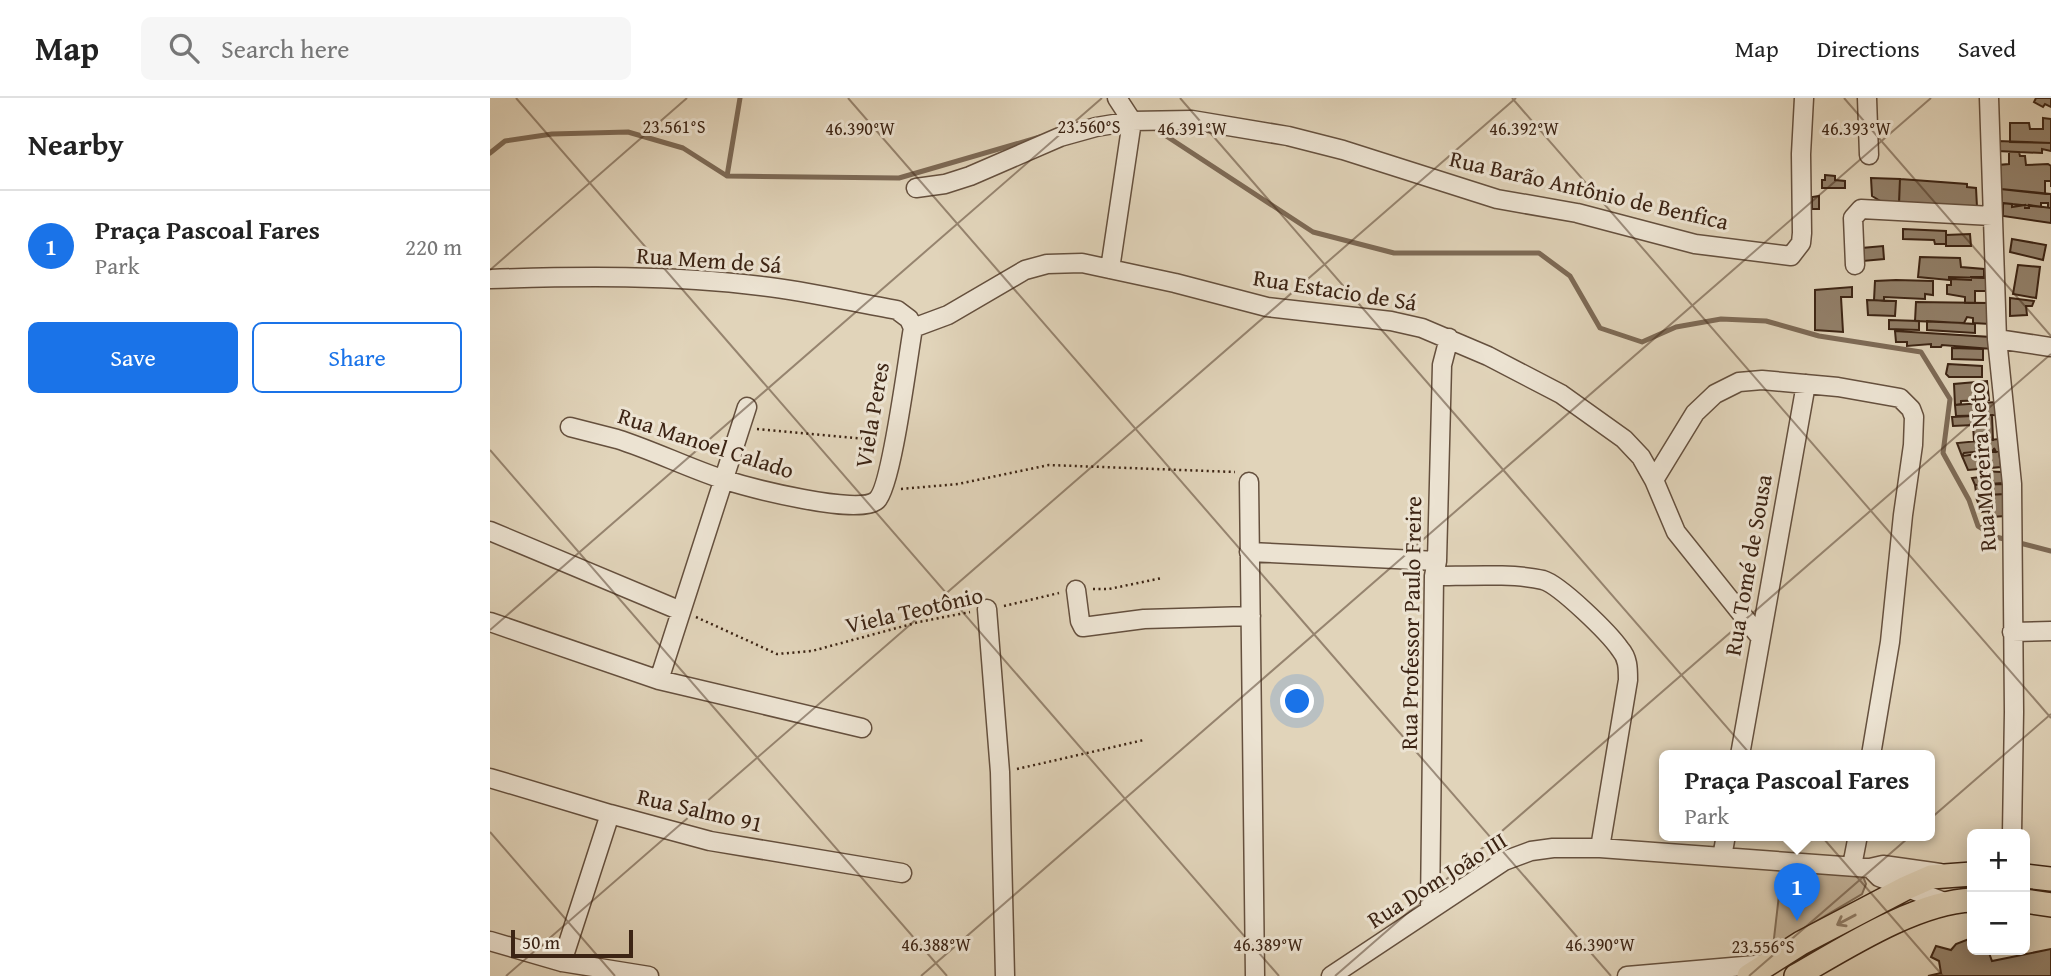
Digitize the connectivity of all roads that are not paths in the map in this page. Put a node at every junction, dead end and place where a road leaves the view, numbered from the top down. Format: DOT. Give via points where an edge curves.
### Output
graph roads {
  1 [pos="1117,98"];
  2 [pos="1804,98"];
  3 [pos="1867,98"];
  4 [pos="1989,98"];
  5 [pos="1132,121"];
  6 [pos="1869,155"];
  7 [pos="916,188"];
  8 [pos="1992,216"];
  9 [pos="1855,265"];
  10 [pos="1110,269"];
  11 [pos="490,279"];
  12 [pos="913,328"];
  13 [pos="1449,338"];
  14 [pos="1997,339"];
  15 [pos="2051,347"];
  16 [pos="1806,384"];
  17 [pos="747,407"];
  18 [pos="570,427"];
  19 [pos="723,479"];
  20 [pos="1654,480"];
  21 [pos="1249,482"];
  22 [pos="869,506"];
  23 [pos="490,531"];
  24 [pos="1249,552"];
  25 [pos="1435,568"];
  26 [pos="1076,590"];
  27 [pos="987,609"];
  28 [pos="681,611"];
  29 [pos="1251,616"];
  30 [pos="490,622"];
  31 [pos="2051,631"];
  32 [pos="2012,632"];
  33 [pos="1760,637"];
  34 [pos="659,680"];
  35 [pos="862,728"];
  36 [pos="1741,750"];
  37 [pos="1872,750"];
  38 [pos="490,778"];
  39 [pos="610,814"];
  40 [pos="2012,829"];
  41 [pos="1725,841"];
  42 [pos="1858,841"];
  43 [pos="1600,848"];
  44 [pos="1722,857"];
  45 [pos="1861,867"];
  46 [pos="902,873"];
  47 [pos="1948,874"];
  48 [pos="1967,874"];
  49 [pos="2030,877"];
  50 [pos="2051,879"];
  51 [pos="1906,888"];
  52 [pos="1967,901"];
  53 [pos="2030,902"];
  54 [pos="1947,903"];
  55 [pos="2051,905"];
  56 [pos="1430,910"];
  57 [pos="490,941"];
  58 [pos="562,962"];
  59 [pos="1758,970"];
  60 [pos="649,976"];
  61 [pos="1005,976"];
  62 [pos="1255,976"];
  63 [pos="1331,976"];
  64 [pos="1628,976"];
  65 [pos="1796,976"];
  1 -- 5 [label="street"];
  2 -- 5 [label="street, Rua Barão Antônio de Benfica" via="1802,233 1791,256 1695,244 1611,221 1497,199 1288,136 1192,120"];
  3 -- 6 [label="street"];
  4 -- 8 [label="street, Rua Moreira Neto"];
  5 -- 7 [label="street, Rua Barão Antônio de Benfica" via="1059,137 970,176"];
  5 -- 10 [label="street"];
  8 -- 9 [label="street" via="1861,209 1853,218"];
  8 -- 14 [label="street, Rua Moreira Neto"];
  10 -- 12 [label="street, Rua Estacio de Sá" via="1082,263 1025,270 948,316"];
  10 -- 13 [label="street, Rua Estacio de Sá" via="1267,307 1391,321"];
  11 -- 12 [label="street, Rua Mem de Sá" via="702,280 764,286 897,310"];
  12 -- 22 [label="street, Viela Peres" via="883,491"];
  13 -- 20 [label="street, Rua Estacio de Sá" via="1587,411 1642,457"];
  13 -- 25 [label="street, Rua Professor Paulo Freire" via="1442,365"];
  14 -- 15 [label="street"];
  14 -- 32 [label="street, Rua Moreira Neto" via="2012,484"];
  16 -- 20 [label="street" via="1739,382 1715,394 1695,413"];
  16 -- 33 [label="street, Rua Tomé de Sousa"];
  16 -- 37 [label="street" via="1900,398 1914,417 1891,642"];
  17 -- 19 [label="street"];
  18 -- 19 [label="street, Rua Manoel Calado"];
  19 -- 22 [label="street, Rua Manoel Calado" via="794,497"];
  19 -- 28 [label="street"];
  20 -- 33 [label="street, Rua Estacio de Sá" via="1676,532"];
  21 -- 24 [label="street"];
  23 -- 28 [label="street"];
  24 -- 25 [label="street"];
  24 -- 29 [label="street"];
  25 -- 43 [label="street" via="1545,580 1621,650 1628,664 1628,680"];
  25 -- 56 [label="street, Rua Professor Paulo Freire"];
  26 -- 29 [label="street" via="1083,626"];
  27 -- 61 [label="street" via="1000,772"];
  28 -- 34 [label="street"];
  29 -- 62 [label="street"];
  30 -- 34 [label="street"];
  31 -- 32 [label="street"];
  32 -- 40 [label="street, Rua Moreira Neto"];
  33 -- 36 [label="street, Rua Tomé de Sousa"];
  34 -- 35 [label="street"];
  38 -- 39 [label="street, Rua Salmo 91"];
  39 -- 46 [label="street, Rua Salmo 91" via="710,841"];
  39 -- 58 [label="street"];
  41 -- 44 [label="street"];
  42 -- 45 [label="street"];
  43 -- 44 [label="street, Rua Dom João III"];
  43 -- 56 [label="street, Rua Dom João III" via="1553,848 1504,861"];
  44 -- 45 [label="street, Rua Dom João III"];
  45 -- 47 [label="street, Rua Dom João III"];
  45 -- 51 [label="street, Rua Dom João III"];
  47 -- 48 [label="main road"];
  47 -- 51 [label="main road"];
  49 -- 50 [label="main road"];
  51 -- 54 [label="street, Rua Dom João III"];
  51 -- 59 [label="main road, one-way"];
  52 -- 54 [label="main road"];
  53 -- 55 [label="main road"];
  54 -- 65 [label="main road" via="1891,925"];
  56 -- 63 [label="street, Rua Dom João III"];
  57 -- 58 [label="street"];
  58 -- 60 [label="street"];
  59 -- 64 [label="street"];
}
